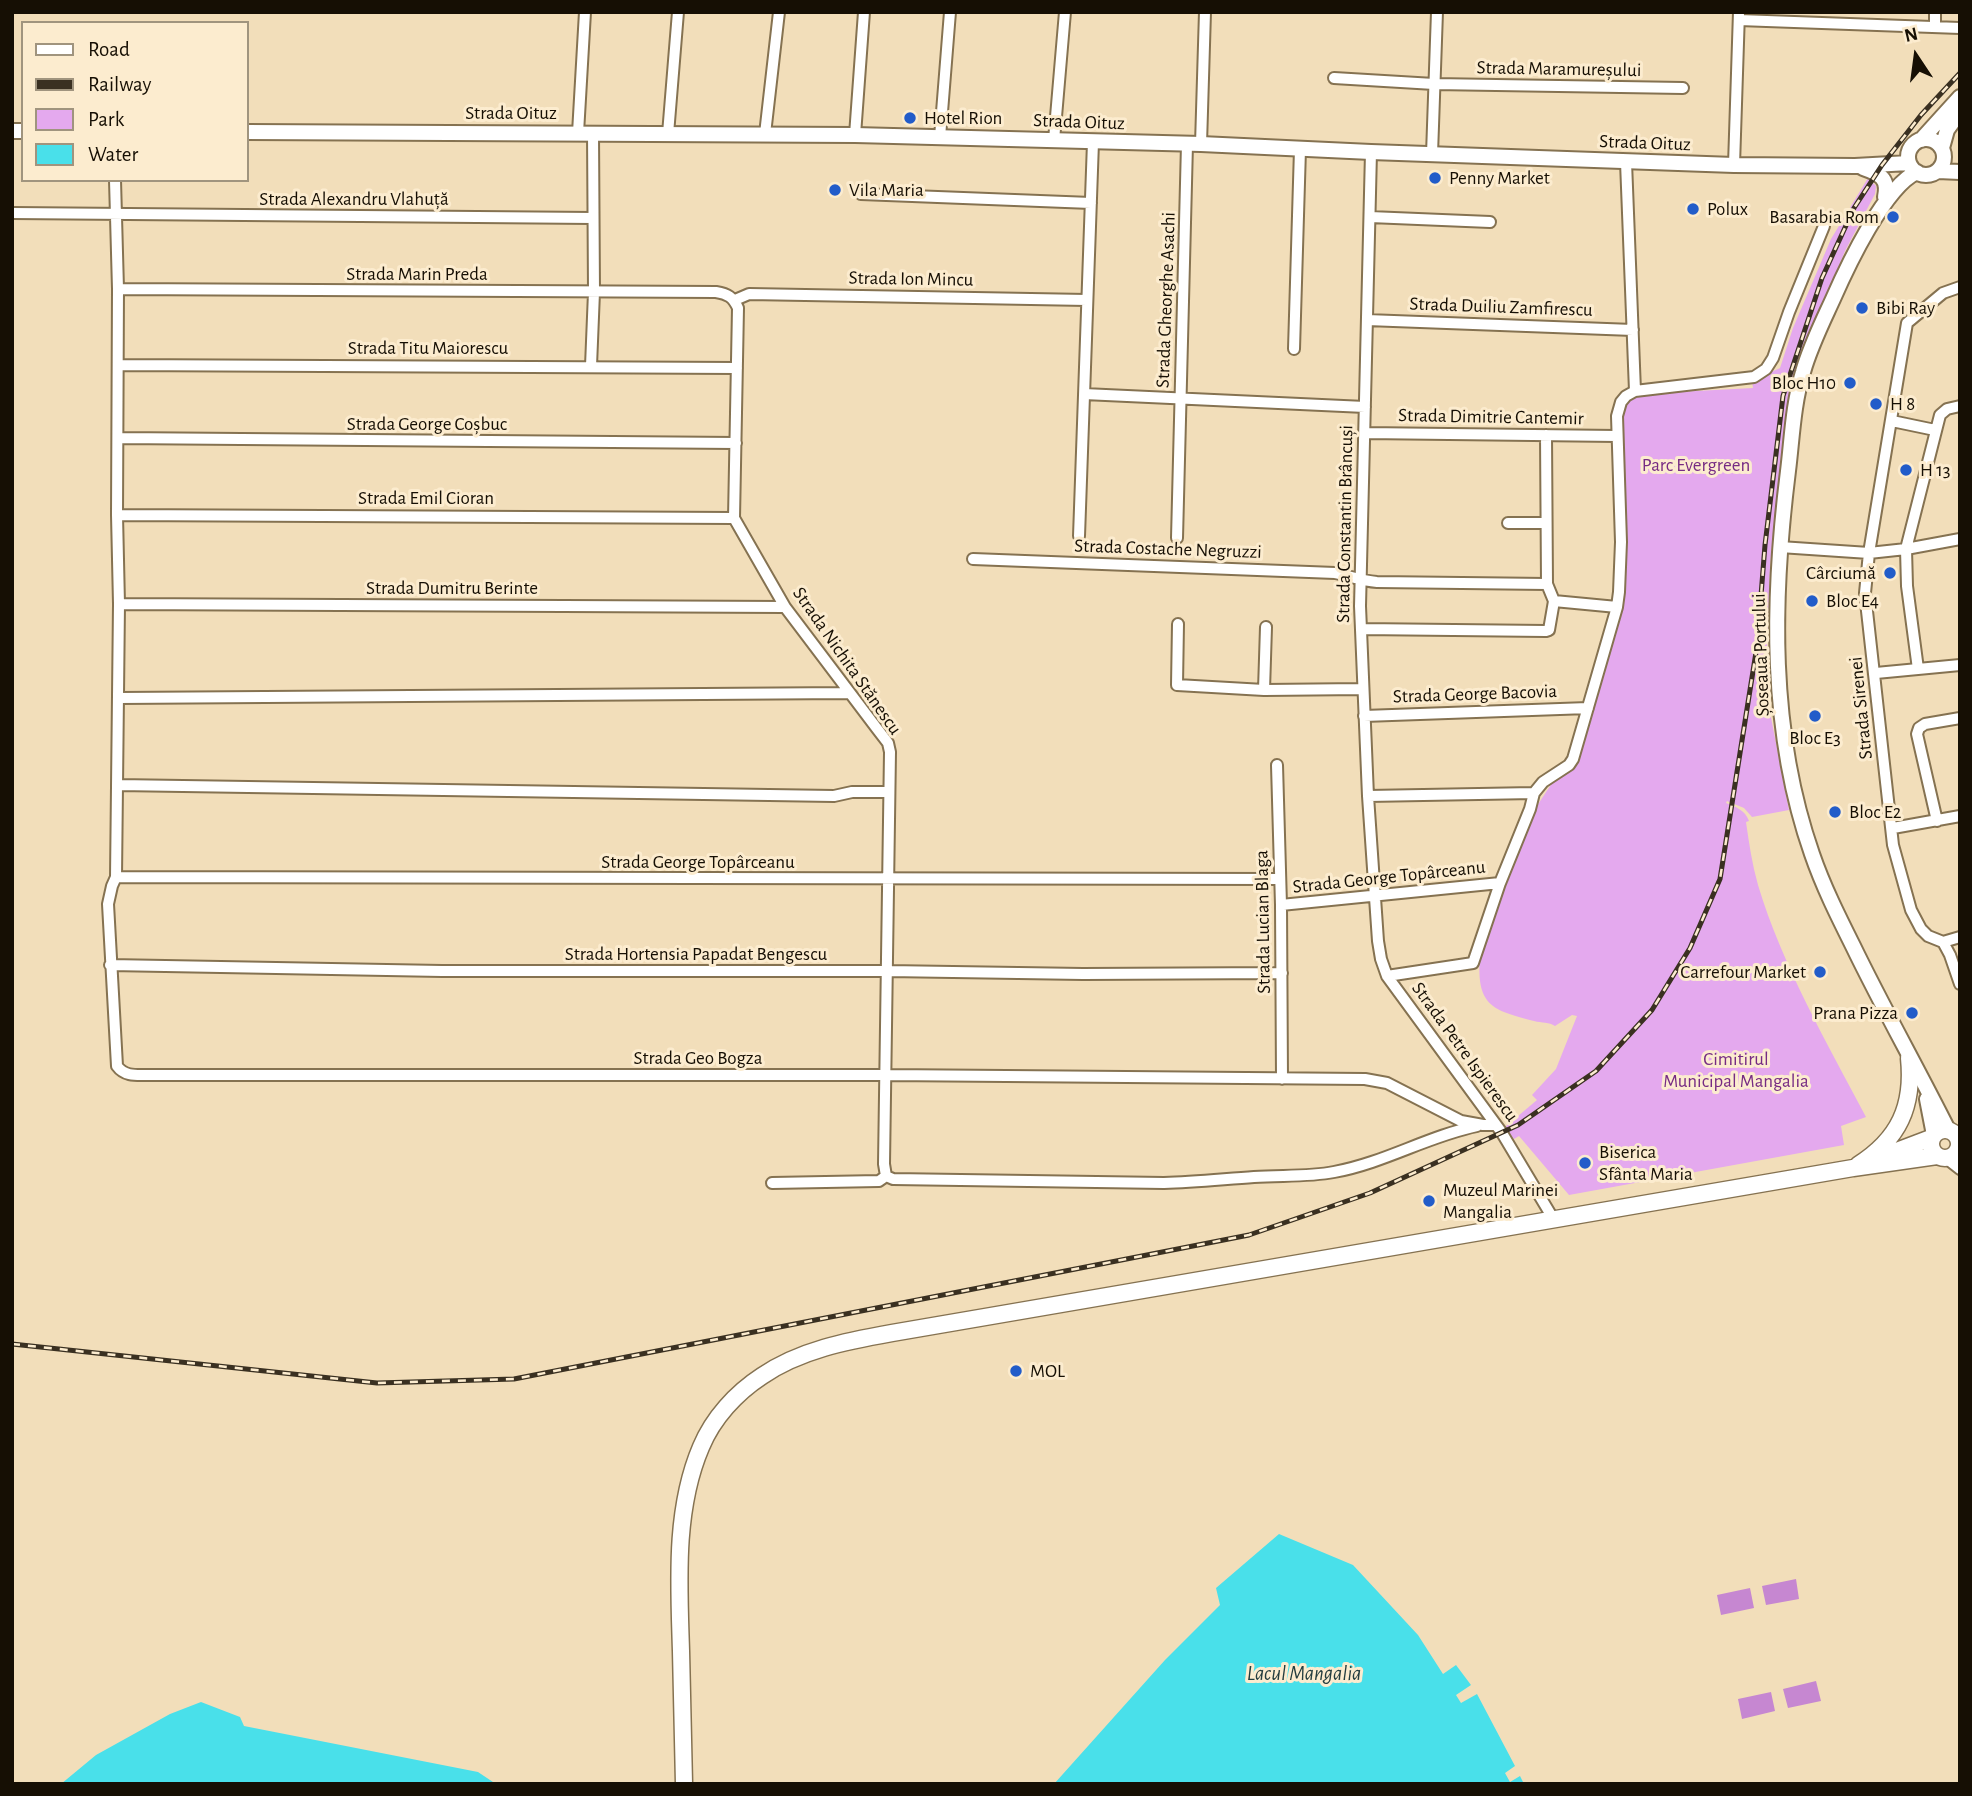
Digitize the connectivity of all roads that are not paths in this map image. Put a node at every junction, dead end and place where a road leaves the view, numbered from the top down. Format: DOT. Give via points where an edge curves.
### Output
graph roads {
  1 [pos="585,12"];
  2 [pos="678,12"];
  3 [pos="779,12"];
  4 [pos="864,12"];
  5 [pos="950,12"];
  6 [pos="1065,12"];
  7 [pos="1205,12"];
  8 [pos="1437,12"];
  9 [pos="1935,12"];
  10 [pos="1739,16"];
  11 [pos="1935,27"];
  12 [pos="1960,28"];
  13 [pos="1334,78"];
  14 [pos="1434,85"];
  15 [pos="1683,88"];
  16 [pos="1960,97"];
  17 [pos="1960,112"];
  18 [pos="248,132"];
  19 [pos="585,133"];
  20 [pos="668,134"];
  21 [pos="765,134"];
  22 [pos="855,135"];
  23 [pos="940,137"];
  24 [pos="1054,140"];
  25 [pos="1921,140"];
  26 [pos="1093,142"];
  27 [pos="1194,144"];
  28 [pos="1942,148"];
  29 [pos="1300,149"];
  30 [pos="1371,152"];
  31 [pos="1432,154"];
  32 [pos="1626,162"];
  33 [pos="1734,164"];
  34 [pos="1855,166"];
  35 [pos="1913,168"];
  36 [pos="1938,171"];
  37 [pos="1960,172"];
  38 [pos="116,182"];
  39 [pos="861,194"];
  40 [pos="1091,203"];
  41 [pos="1883,204"];
  42 [pos="12,213"];
  43 [pos="115,214"];
  44 [pos="1370,217"];
  45 [pos="593,218"];
  46 [pos="1490,222"];
  47 [pos="1824,226"];
  48 [pos="1960,286"];
  49 [pos="118,289"];
  50 [pos="594,292"];
  51 [pos="734,299"];
  52 [pos="1087,300"];
  53 [pos="1367,320"];
  54 [pos="1633,330"];
  55 [pos="1294,349"];
  56 [pos="118,365"];
  57 [pos="591,366"];
  58 [pos="737,368"];
  59 [pos="1635,391"];
  60 [pos="1084,394"];
  61 [pos="1180,399"];
  62 [pos="1960,406"];
  63 [pos="1365,407"];
  64 [pos="1892,421"];
  65 [pos="1935,430"];
  66 [pos="1365,433"];
  67 [pos="1546,435"];
  68 [pos="1617,436"];
  69 [pos="118,438"];
  70 [pos="736,443"];
  71 [pos="117,515"];
  72 [pos="734,518"];
  73 [pos="1508,523"];
  74 [pos="1546,523"];
  75 [pos="1079,536"];
  76 [pos="1177,538"];
  77 [pos="1960,539"];
  78 [pos="1780,547"];
  79 [pos="1906,550"];
  80 [pos="1869,553"];
  81 [pos="973,559"];
  82 [pos="1360,580"];
  83 [pos="1548,584"];
  84 [pos="1554,601"];
  85 [pos="119,604"];
  86 [pos="785,607"];
  87 [pos="1617,607"];
  88 [pos="1178,624"];
  89 [pos="1266,627"];
  90 [pos="1361,629"];
  91 [pos="1960,665"];
  92 [pos="1918,669"];
  93 [pos="1875,673"];
  94 [pos="1363,689"];
  95 [pos="1264,690"];
  96 [pos="849,693"];
  97 [pos="119,698"];
  98 [pos="1588,708"];
  99 [pos="1364,716"];
  100 [pos="1960,718"];
  101 [pos="1277,765"];
  102 [pos="118,786"];
  103 [pos="890,792"];
  104 [pos="1534,793"];
  105 [pos="1368,796"];
  106 [pos="1960,816"];
  107 [pos="1937,821"];
  108 [pos="1893,828"];
  109 [pos="116,877"];
  110 [pos="1280,879"];
  111 [pos="888,880"];
  112 [pos="1500,883"];
  113 [pos="1376,897"];
  114 [pos="1281,905"];
  115 [pos="1960,937"];
  116 [pos="1943,942"];
  117 [pos="110,965"];
  118 [pos="888,971"];
  119 [pos="1282,973"];
  120 [pos="1387,976"];
  121 [pos="1959,977"];
  122 [pos="1909,1058"];
  123 [pos="887,1075"];
  124 [pos="1282,1079"];
  125 [pos="1483,1125"];
  126 [pos="1495,1125"];
  127 [pos="1949,1145"];
  128 [pos="1853,1168"];
  129 [pos="1960,1169"];
  130 [pos="886,1176"];
  131 [pos="772,1182"];
  132 [pos="1554,1220"];
  133 [pos="684,1784"];
  1 -- 19 [label="street"];
  2 -- 20 [label="street"];
  3 -- 21 [label="street"];
  4 -- 22 [label="street"];
  5 -- 23 [label="street"];
  6 -- 24 [label="street"];
  7 -- 27 [label="street, Strada Gheorghe Asachi"];
  8 -- 14 [label="street"];
  9 -- 11 [label="street"];
  10 -- 11 [label="street"];
  10 -- 33 [label="street"];
  11 -- 12 [label="street"];
  13 -- 14 [label="street, Strada Maramureșului"];
  14 -- 15 [label="street, Strada Maramureșului"];
  14 -- 31 [label="street"];
  16 -- 25 [label="main road"];
  17 -- 28 [label="main road" via="1950,124"];
  18 -- 19 [label="main road, Strada Oituz"];
  19 -- 20 [label="main road, Strada Oituz"];
  19 -- 45 [label="street"];
  20 -- 21 [label="main road, Strada Oituz"];
  21 -- 22 [label="main road, Strada Oituz"];
  22 -- 23 [label="main road, Strada Oituz"];
  23 -- 24 [label="main road, Strada Oituz"];
  24 -- 26 [label="main road, Strada Oituz"];
  25 -- 28 [label="main road" via="1933,140"];
  25 -- 35 [label="main road" via="1908,154"];
  26 -- 27 [label="main road, Strada Oituz"];
  26 -- 40 [label="street"];
  27 -- 29 [label="main road, Strada Oituz"];
  27 -- 61 [label="street, Strada Gheorghe Asachi"];
  28 -- 36 [label="main road" via="1944,160"];
  29 -- 30 [label="main road, Strada Oituz"];
  29 -- 55 [label="street"];
  30 -- 31 [label="main road, Strada Oituz"];
  30 -- 44 [label="street, Strada Constantin Brâncuși"];
  31 -- 32 [label="main road, Strada Oituz"];
  32 -- 33 [label="main road, Strada Oituz"];
  32 -- 54 [label="street"];
  33 -- 34 [label="main road, Strada Oituz"];
  34 -- 35 [label="main road, Strada Oituz"];
  34 -- 41 [label="main road" via="1884,179"];
  35 -- 36 [label="main road" via="1926,175"];
  35 -- 41 [label="main road, Șoseaua Portului"];
  36 -- 37 [label="main road"];
  38 -- 43 [label="street"];
  39 -- 40 [label="street"];
  40 -- 52 [label="street"];
  41 -- 78 [label="main road, Șoseaua Portului" via="1839,285 1802,372"];
  42 -- 43 [label="street"];
  43 -- 45 [label="street, Strada Alexandru Vlahuță"];
  43 -- 49 [label="street"];
  44 -- 46 [label="street"];
  44 -- 53 [label="street, Strada Constantin Brâncuși"];
  45 -- 50 [label="street"];
  47 -- 59 [label="street" via="1766,369 1754,377"];
  48 -- 64 [label="street, Strada Sirenei" via="1943,293 1907,323"];
  49 -- 50 [label="street, Strada Marin Preda"];
  49 -- 56 [label="street"];
  50 -- 51 [label="street, Strada Marin Preda" via="716,292"];
  50 -- 57 [label="street"];
  51 -- 52 [label="street, Strada Ion Mincu" via="762,294"];
  51 -- 58 [label="street" via="738,308"];
  52 -- 60 [label="street"];
  53 -- 54 [label="street, Strada Duiliu Zamfirescu"];
  53 -- 63 [label="street, Strada Constantin Brâncuși"];
  54 -- 59 [label="street"];
  56 -- 57 [label="street, Strada Titu Maiorescu"];
  56 -- 69 [label="street"];
  57 -- 58 [label="street, Strada Titu Maiorescu"];
  58 -- 70 [label="street"];
  59 -- 68 [label="street" via="1621,402"];
  60 -- 61 [label="street"];
  60 -- 75 [label="street"];
  61 -- 63 [label="street, Strada Gheorghe Asachi"];
  61 -- 76 [label="street"];
  62 -- 65 [label="street" via="1940,415"];
  63 -- 66 [label="street, Strada Constantin Brâncuși"];
  64 -- 65 [label="street"];
  64 -- 80 [label="street, Strada Sirenei"];
  65 -- 79 [label="street"];
  66 -- 67 [label="street, Strada Dimitrie Cantemir"];
  66 -- 82 [label="street, Strada Constantin Brâncuși"];
  67 -- 68 [label="street, Strada Dimitrie Cantemir"];
  67 -- 74 [label="street"];
  68 -- 87 [label="street" via="1621,542"];
  69 -- 70 [label="street, Strada George Coșbuc"];
  69 -- 71 [label="street"];
  70 -- 72 [label="street"];
  71 -- 72 [label="street, Strada Emil Cioran"];
  71 -- 85 [label="street"];
  72 -- 86 [label="street, Strada Nichita Stănescu"];
  73 -- 74 [label="street"];
  74 -- 83 [label="street"];
  77 -- 79 [label="street"];
  78 -- 80 [label="street"];
  78 -- 122 [label="main road, Șoseaua Portului" via="1779,694 1799,813 1828,893"];
  79 -- 80 [label="street"];
  79 -- 92 [label="street"];
  80 -- 93 [label="street, Strada Sirenei" via="1866,593"];
  81 -- 82 [label="street, Strada Costache Negruzzi" via="1335,573"];
  82 -- 83 [label="street"];
  82 -- 90 [label="street, Strada Constantin Brâncuși"];
  83 -- 84 [label="street"];
  84 -- 87 [label="street"];
  84 -- 90 [label="street" via="1546,631"];
  85 -- 86 [label="street, Strada Dumitru Berinte"];
  85 -- 97 [label="street"];
  86 -- 96 [label="street, Strada Nichita Stănescu"];
  87 -- 98 [label="street"];
  88 -- 95 [label="street" via="1177,685"];
  89 -- 95 [label="street"];
  90 -- 94 [label="street, Strada Constantin Brâncuși"];
  91 -- 92 [label="street"];
  92 -- 93 [label="street"];
  93 -- 108 [label="street, Strada Sirenei"];
  94 -- 95 [label="street"];
  94 -- 99 [label="street, Strada Constantin Brâncuși"];
  96 -- 97 [label="street"];
  96 -- 103 [label="street, Strada Nichita Stănescu" via="888,743"];
  97 -- 102 [label="street"];
  98 -- 99 [label="street, Strada George Bacovia"];
  98 -- 104 [label="street" via="1573,759"];
  99 -- 105 [label="street, Strada Constantin Brâncuși"];
  100 -- 107 [label="street" via="1926,724 1917,734"];
  101 -- 110 [label="street, Strada Lucian Blaga"];
  102 -- 103 [label="street" via="834,796"];
  102 -- 109 [label="street"];
  103 -- 111 [label="street, Strada Nichita Stănescu"];
  104 -- 105 [label="street"];
  104 -- 112 [label="street"];
  105 -- 113 [label="street, Strada Constantin Brâncuși"];
  106 -- 107 [label="street"];
  107 -- 108 [label="street"];
  108 -- 116 [label="street, Strada Sirenei" via="1893,845 1911,910 1921,929"];
  109 -- 111 [label="street, Strada George Topârceanu"];
  109 -- 117 [label="street" via="108,904"];
  110 -- 111 [label="street, Strada George Topârceanu"];
  110 -- 114 [label="street, Strada Lucian Blaga"];
  111 -- 118 [label="street, Strada Nichita Stănescu"];
  112 -- 113 [label="street, Strada George Topârceanu"];
  112 -- 120 [label="street" via="1473,962"];
  113 -- 114 [label="street, Strada George Topârceanu"];
  113 -- 120 [label="street, Strada Petre Ispierescu" via="1378,941"];
  114 -- 119 [label="street, Strada Lucian Blaga"];
  115 -- 116 [label="street"];
  116 -- 121 [label="street, Strada Sirenei"];
  117 -- 118 [label="street, Strada Hortensia Papadat Bengescu"];
  117 -- 123 [label="street, Strada Geo Bogza" via="117,1066 129,1075"];
  118 -- 119 [label="street, Strada Hortensia Papadat Bengescu"];
  118 -- 123 [label="street, Strada Nichita Stănescu"];
  119 -- 124 [label="street, Strada Lucian Blaga"];
  120 -- 126 [label="street, Strada Petre Ispierescu"];
  122 -- 127 [label="main road, Șoseaua Portului"];
  122 -- 128 [label="highway" via="1911,1077 1904,1114 1888,1140"];
  123 -- 124 [label="street, Strada Geo Bogza"];
  123 -- 130 [label="street, Strada Nichita Stănescu"];
  124 -- 125 [label="street, Strada Geo Bogza" via="1387,1083 1461,1121"];
  125 -- 126 [label="street"];
  125 -- 130 [label="street" via="1452,1131 1373,1162 1311,1175 1164,1183"];
  126 -- 132 [label="street, Strada Petre Ispierescu"];
  127 -- 128 [label="highway"];
  127 -- 129 [label="street"];
  128 -- 132 [label="highway"];
  130 -- 131 [label="street" via="879,1181"];
  132 -- 133 [label="highway" via="855,1340 817,1349 761,1376 735,1397 711,1427 686,1497 680,1563"];
}
